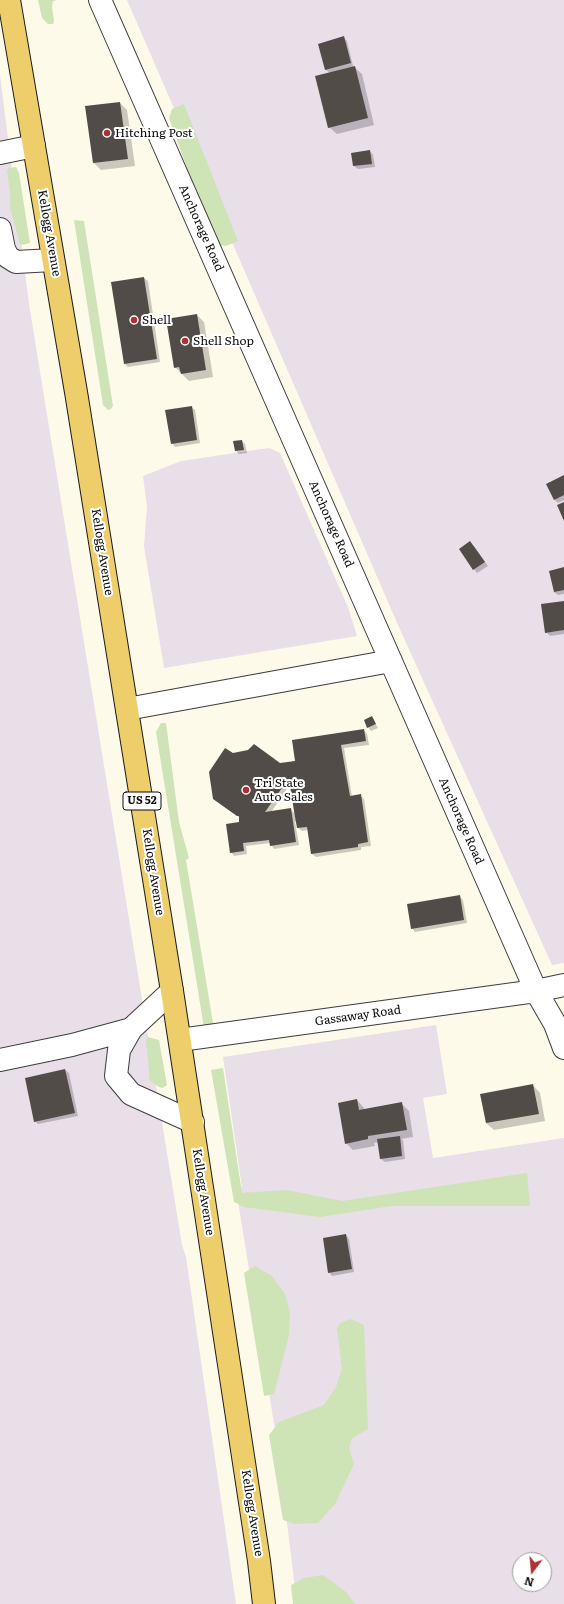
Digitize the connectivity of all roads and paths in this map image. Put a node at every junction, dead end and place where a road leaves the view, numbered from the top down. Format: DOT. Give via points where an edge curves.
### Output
graph roads {
  1 [pos="9,0"];
  2 [pos="100,0"];
  3 [pos="34,146"];
  4 [pos="0,153"];
  5 [pos="0,230"];
  6 [pos="53,260"];
  7 [pos="392,662"];
  8 [pos="127,709"];
  9 [pos="564,985"];
  10 [pos="172,991"];
  11 [pos="536,992"];
  12 [pos="131,1029"];
  13 [pos="180,1040"];
  14 [pos="564,1048"];
  15 [pos="0,1060"];
  16 [pos="193,1122"];
  17 [pos="264,1604"];
  1 -- 3 [label="main road, Kellogg Avenue / US 52"];
  2 -- 7 [label="lane, Anchorage Road"];
  3 -- 4 [label="lane"];
  3 -- 6 [label="main road, Kellogg Avenue / US 52"];
  5 -- 6 [label="lane" via="8,257 16,262"];
  6 -- 8 [label="main road, Kellogg Avenue / US 52"];
  7 -- 8 [label="lane"];
  7 -- 11 [label="lane, Anchorage Road"];
  8 -- 10 [label="main road, Kellogg Avenue / US 52"];
  9 -- 11 [label="lane, Gassaway Road"];
  10 -- 12 [label="lane"];
  10 -- 13 [label="main road, Kellogg Avenue / US 52"];
  11 -- 13 [label="lane, Gassaway Road"];
  11 -- 14 [label="lane, Anchorage Road" via="555,1024"];
  12 -- 15 [label="lane"];
  12 -- 16 [label="lane" via="119,1050 116,1076 131,1094"];
  13 -- 16 [label="main road, Kellogg Avenue / US 52"];
  16 -- 17 [label="main road, Kellogg Avenue / US 52"];
}
